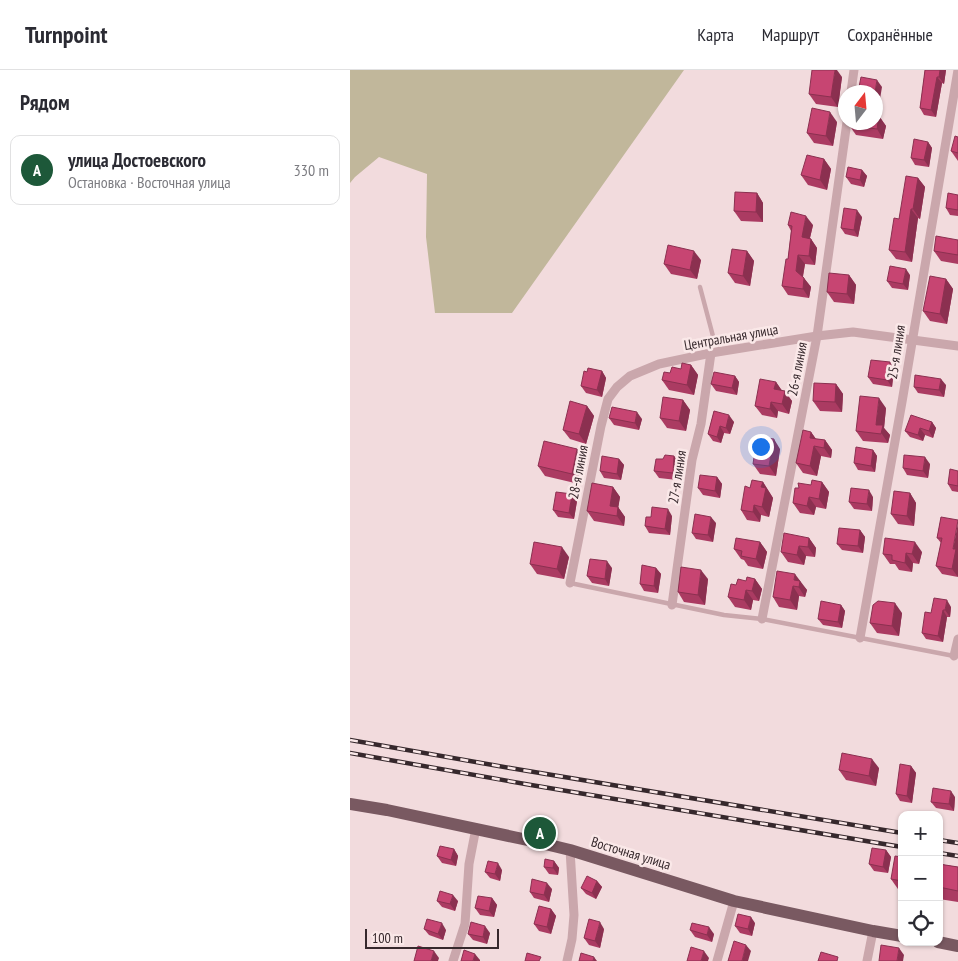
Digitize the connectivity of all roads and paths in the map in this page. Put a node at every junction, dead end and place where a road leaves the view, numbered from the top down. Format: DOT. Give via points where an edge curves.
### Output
graph roads {
  1 [pos="854,70"];
  2 [pos="958,70"];
  3 [pos="852,85"];
  4 [pos="846,130"];
  5 [pos="700,287"];
  6 [pos="817,336"];
  7 [pos="912,340"];
  8 [pos="958,346"];
  9 [pos="716,353"];
  10 [pos="630,376"];
  11 [pos="570,583"];
  12 [pos="672,605"];
  13 [pos="762,619"];
  14 [pos="860,638"];
  15 [pos="958,639"];
  16 [pos="956,656"];
  17 [pos="350,804"];
  18 [pos="476,828"];
  19 [pos="570,850"];
  20 [pos="734,901"];
  21 [pos="873,931"];
  22 [pos="898,935"];
  23 [pos="943,943"];
  24 [pos="958,946"];
  25 [pos="453,961"];
  26 [pos="567,961"];
  27 [pos="717,961"];
  28 [pos="866,961"];
  1 -- 3 [label="street"];
  2 -- 7 [label="street, 25-я линия"];
  4 -- 6 [label="street, 26-я линия"];
  5 -- 9 [label="lane"];
  6 -- 7 [label="street, Центральная улица" via="854,332"];
  6 -- 9 [label="street, Центральная улица"];
  6 -- 13 [label="street, 26-я линия"];
  7 -- 8 [label="street, Центральная улица"];
  7 -- 14 [label="street, 25-я линия"];
  9 -- 10 [label="street, Центральная улица" via="659,364"];
  9 -- 12 [label="street, 27-я линия" via="692,460"];
  10 -- 11 [label="street, 28-я линия" via="608,399"];
  11 -- 12 [label="lane"];
  12 -- 13 [label="lane"];
  13 -- 14 [label="lane"];
  14 -- 16 [label="lane"];
  15 -- 16 [label="street"];
  17 -- 18 [label="main road, Восточная улица"];
  18 -- 19 [label="main road, Восточная улица"];
  18 -- 25 [label="street" via="469,864 465,924"];
  19 -- 20 [label="main road, Восточная улица"];
  19 -- 26 [label="street" via="574,914"];
  20 -- 21 [label="main road, Восточная улица"];
  20 -- 27 [label="street"];
  21 -- 22 [label="main road, Восточная улица"];
  21 -- 28 [label="street"];
  23 -- 24 [label="main road"];
}
